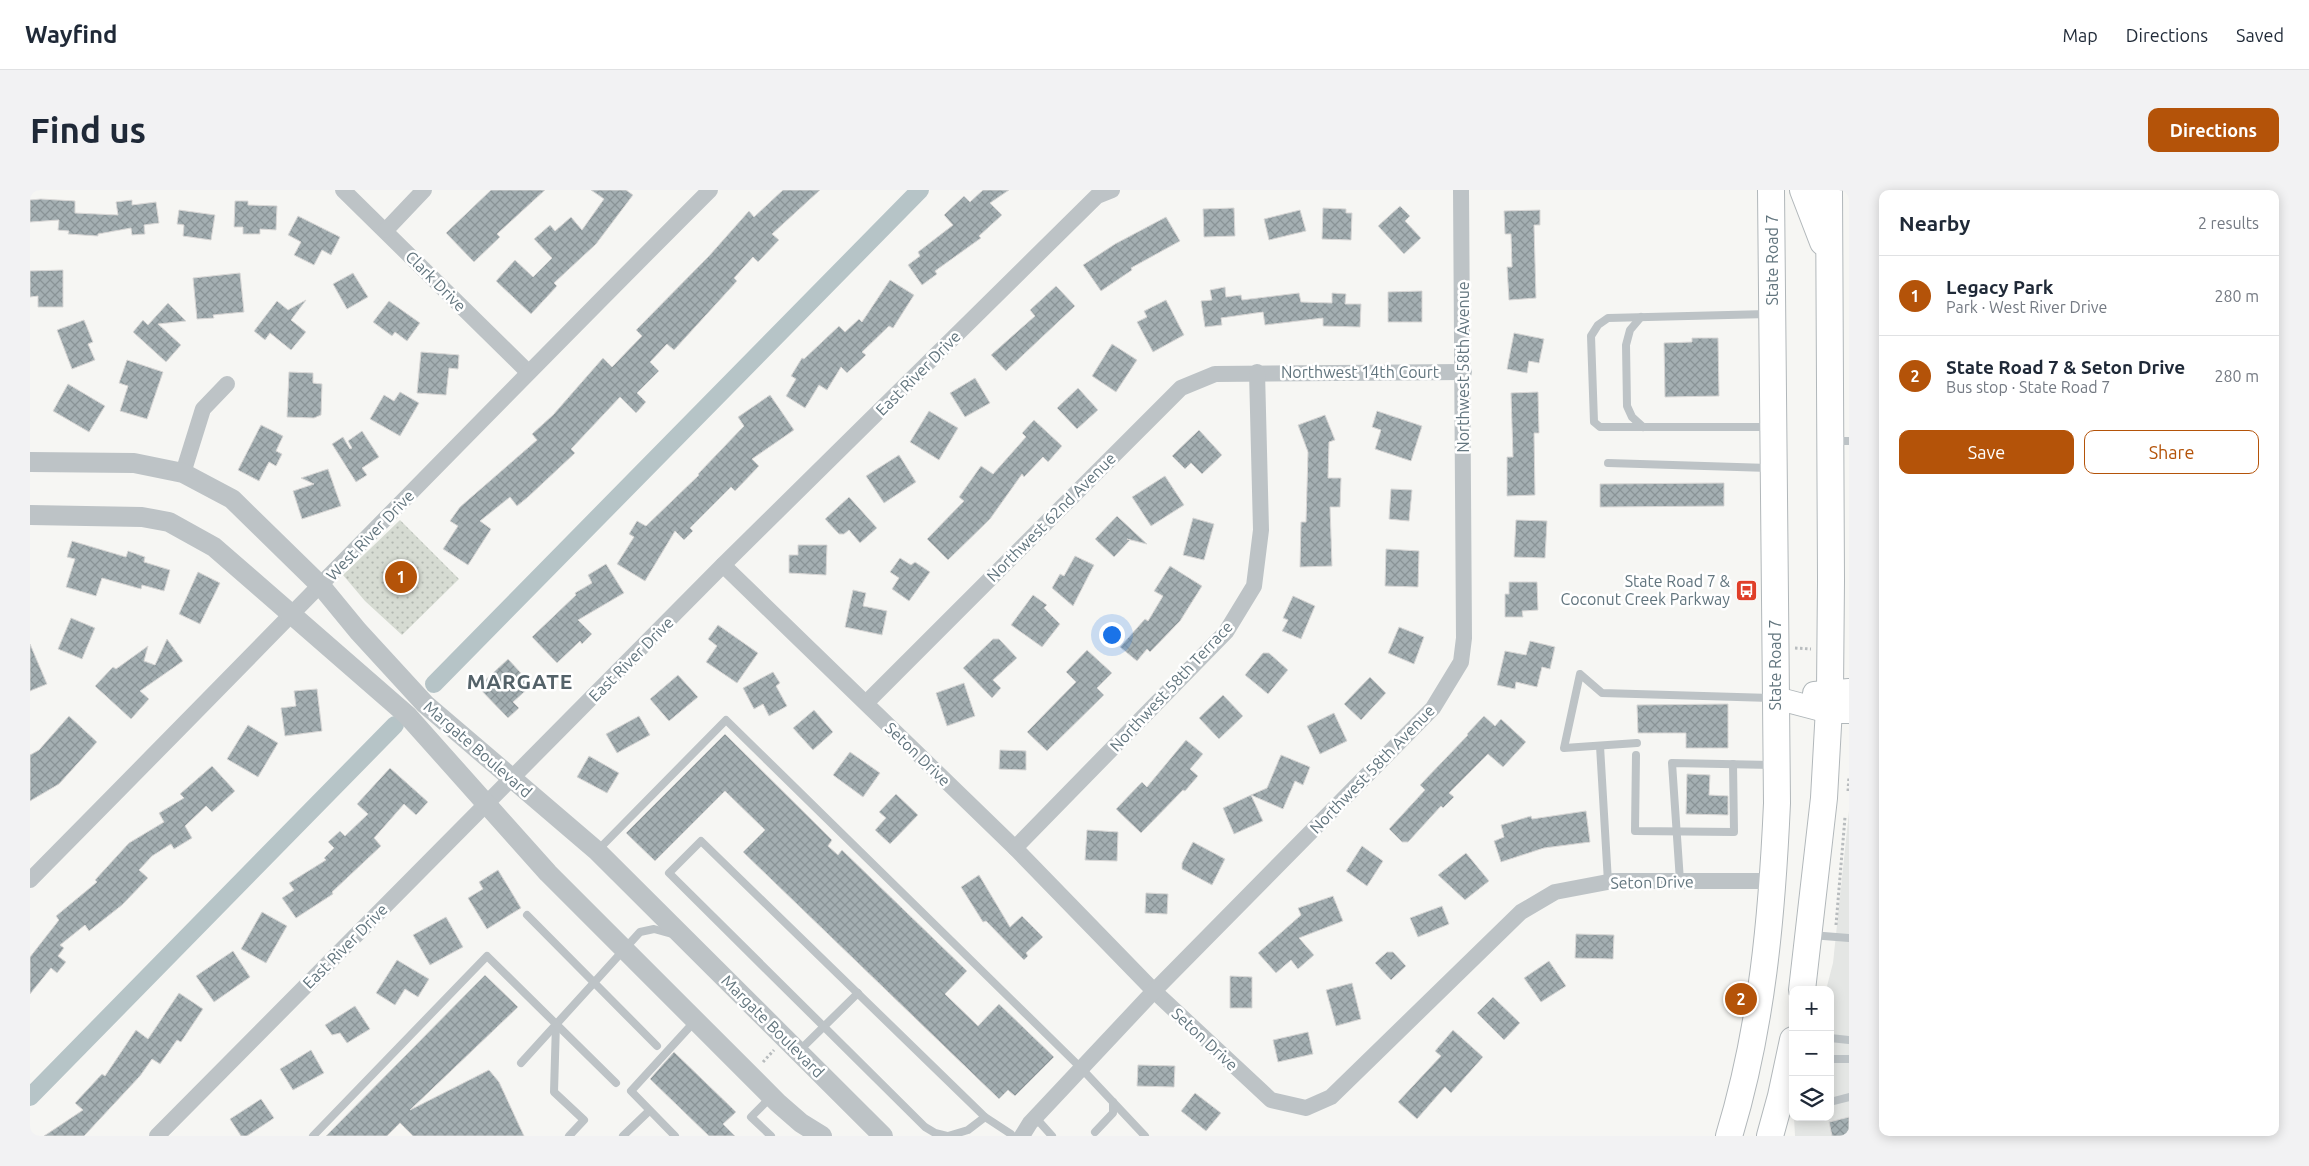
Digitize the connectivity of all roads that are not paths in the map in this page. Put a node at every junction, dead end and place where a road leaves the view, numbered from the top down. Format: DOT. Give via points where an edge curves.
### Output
graph roads {
  1 [pos="344,190"];
  2 [pos="424,190"];
  3 [pos="710,190"];
  4 [pos="1112,190"];
  5 [pos="1461,190"];
  6 [pos="1771,190"];
  7 [pos="1802,190"];
  8 [pos="1829,190"];
  9 [pos="386,230"];
  10 [pos="1830,259"];
  11 [pos="1772,313"];
  12 [pos="1641,317"];
  13 [pos="528,372"];
  14 [pos="1257,372"];
  15 [pos="1464,372"];
  16 [pos="227,384"];
  17 [pos="1643,427"];
  18 [pos="1773,427"];
  19 [pos="1840,441"];
  20 [pos="30,462"];
  21 [pos="1608,463"];
  22 [pos="1774,468"];
  23 [pos="183,473"];
  24 [pos="30,515"];
  25 [pos="723,565"];
  26 [pos="321,586"];
  27 [pos="293,615"];
  28 [pos="1776,698"];
  29 [pos="1839,701"];
  30 [pos="866,703"];
  31 [pos="1636,743"];
  32 [pos="1600,746"];
  33 [pos="1636,755"];
  34 [pos="1733,764"];
  35 [pos="1776,765"];
  36 [pos="512,778"];
  37 [pos="486,804"];
  38 [pos="1676,832"];
  39 [pos="1015,848"];
  40 [pos="597,851"];
  41 [pos="30,880"];
  42 [pos="1680,881"];
  43 [pos="1773,881"];
  44 [pos="1608,882"];
  45 [pos="527,915"];
  46 [pos="1822,936"];
  47 [pos="685,938"];
  48 [pos="1849,938"];
  49 [pos="623,950"];
  50 [pos="594,983"];
  51 [pos="1803,986"];
  52 [pos="1154,991"];
  53 [pos="858,993"];
  54 [pos="695,1021"];
  55 [pos="556,1023"];
  56 [pos="824,1025"];
  57 [pos="1834,1038"];
  58 [pos="1849,1040"];
  59 [pos="657,1046"];
  60 [pos="798,1051"];
  61 [pos="1849,1059"];
  62 [pos="1789,1060"];
  63 [pos="1834,1060"];
  64 [pos="521,1063"];
  65 [pos="1081,1068"];
  66 [pos="616,1083"];
  67 [pos="772,1096"];
  68 [pos="1849,1097"];
  69 [pos="1834,1101"];
  70 [pos="1113,1102"];
  71 [pos="649,1111"];
  72 [pos="985,1116"];
  73 [pos="1777,1121"];
  74 [pos="1021,1129"];
  75 [pos="1095,1132"];
  76 [pos="157,1136"];
  77 [pos="313,1136"];
  78 [pos="569,1136"];
  79 [pos="623,1136"];
  80 [pos="675,1136"];
  81 [pos="771,1136"];
  82 [pos="822,1136"];
  83 [pos="883,1136"];
  84 [pos="948,1136"];
  85 [pos="1052,1136"];
  86 [pos="1145,1136"];
  87 [pos="1729,1136"];
  1 -- 9 [label="street, Clark Drive"];
  2 -- 9 [label="street"];
  3 -- 13 [label="street, West River Drive"];
  4 -- 25 [label="street, East River Drive" via="1097,196"];
  5 -- 15 [label="street, Northwest 58th Avenue"];
  6 -- 11 [label="main road, State Road 7"];
  7 -- 10 [label="main road"];
  8 -- 10 [label="main road"];
  9 -- 13 [label="street, Clark Drive"];
  10 -- 19 [label="main road"];
  11 -- 12 [label="lane"];
  11 -- 18 [label="main road, State Road 7"];
  12 -- 17 [label="lane" via="1630,330 1626,345 1627,406 1632,417"];
  12 -- 17 [label="lane" via="1608,318 1591,336 1594,422 1600,427"];
  13 -- 26 [label="street, West River Drive"];
  14 -- 15 [label="street, Northwest 14th Court"];
  14 -- 30 [label="street, Northwest 62nd Avenue" via="1216,374 1181,388"];
  14 -- 39 [label="street, Northwest 58th Terrace" via="1261,530 1254,586 1226,632"];
  15 -- 52 [label="street, Northwest 58th Avenue" via="1464,638 1461,662 1433,708"];
  16 -- 23 [label="street" via="203,409"];
  17 -- 18 [label="lane"];
  18 -- 22 [label="main road, State Road 7"];
  19 -- 29 [label="main road"];
  20 -- 23 [label="street, Margate Boulevard" via="134,463"];
  21 -- 22 [label="lane"];
  22 -- 28 [label="main road, State Road 7"];
  23 -- 26 [label="street, Margate Boulevard" via="232,499"];
  24 -- 27 [label="street, Margate Boulevard" via="142,517 169,522 214,547"];
  25 -- 30 [label="street, Seton Drive"];
  25 -- 36 [label="street, East River Drive"];
  26 -- 27 [label="street, West River Drive"];
  26 -- 36 [label="street, Margate Boulevard" via="425,704"];
  27 -- 37 [label="street, Margate Boulevard" via="407,715"];
  27 -- 41 [label="street, West River Drive"];
  28 -- 29 [label="main road"];
  28 -- 32 [label="lane" via="1602,692 1580,674 1564,748"];
  28 -- 35 [label="main road, State Road 7"];
  29 -- 46 [label="main road" via="1824,798"];
  30 -- 39 [label="street, Seton Drive"];
  31 -- 32 [label="lane"];
  32 -- 44 [label="lane"];
  33 -- 38 [label="lane" via="1636,831"];
  34 -- 35 [label="lane"];
  34 -- 38 [label="lane" via="1734,832"];
  34 -- 38 [label="lane" via="1672,763"];
  35 -- 43 [label="main road, State Road 7"];
  36 -- 37 [label="street, East River Drive"];
  36 -- 40 [label="street, Margate Boulevard"];
  37 -- 49 [label="street, Margate Boulevard"];
  37 -- 76 [label="street, East River Drive"];
  38 -- 42 [label="lane"];
  39 -- 52 [label="street, Seton Drive"];
  40 -- 47 [label="street, Margate Boulevard"];
  40 -- 65 [label="lane" via="726,720"];
  42 -- 43 [label="street, Seton Drive"];
  42 -- 44 [label="street, Seton Drive"];
  43 -- 87 [label="main road, State Road 7" via="1760,1002"];
  44 -- 52 [label="street, Seton Drive" via="1555,892 1521,912 1331,1097 1306,1108 1271,1100"];
  45 -- 50 [label="lane"];
  46 -- 48 [label="lane"];
  46 -- 51 [label="main road"];
  47 -- 49 [label="lane" via="647,929"];
  47 -- 60 [label="street, Margate Boulevard"];
  49 -- 50 [label="lane"];
  49 -- 54 [label="street, Margate Boulevard"];
  50 -- 55 [label="lane"];
  50 -- 59 [label="lane"];
  52 -- 65 [label="street, Northwest 58th Avenue"];
  53 -- 56 [label="lane"];
  53 -- 56 [label="lane" via="702,841 669,873"];
  53 -- 72 [label="lane"];
  54 -- 67 [label="street, Margate Boulevard"];
  54 -- 71 [label="lane" via="631,1091"];
  55 -- 64 [label="lane"];
  55 -- 66 [label="lane"];
  55 -- 77 [label="lane" via="487,956"];
  55 -- 78 [label="lane" via="554,1092 584,1120"];
  56 -- 60 [label="lane"];
  56 -- 84 [label="lane" via="925,1127"];
  57 -- 58 [label="lane"];
  60 -- 83 [label="street, Margate Boulevard"];
  61 -- 63 [label="lane"];
  62 -- 73 [label="main road"];
  65 -- 70 [label="lane"];
  65 -- 74 [label="street, Northwest 58th Avenue"];
  67 -- 81 [label="lane" via="751,1116"];
  67 -- 82 [label="street, Margate Boulevard"];
  68 -- 69 [label="lane"];
  70 -- 75 [label="lane" via="1112,1113"];
  70 -- 86 [label="lane"];
  71 -- 79 [label="lane"];
  71 -- 80 [label="lane"];
  72 -- 74 [label="lane"];
  72 -- 84 [label="lane" via="968,1130"];
  74 -- 85 [label="lane"];
}
